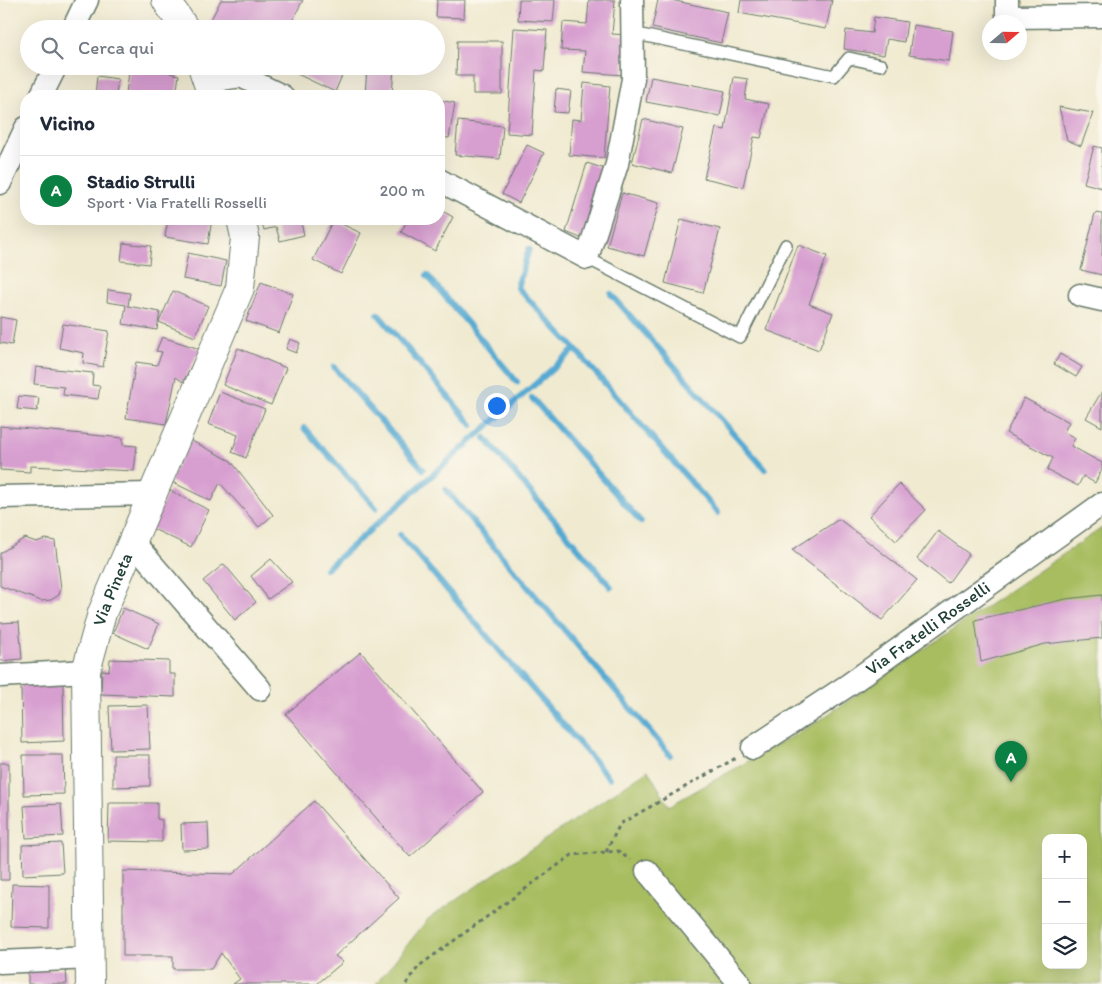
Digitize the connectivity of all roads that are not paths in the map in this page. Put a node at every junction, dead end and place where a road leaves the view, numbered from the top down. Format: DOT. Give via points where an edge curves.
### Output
graph roads {
  1 [pos="87,0"];
  2 [pos="166,0"];
  3 [pos="632,0"];
  4 [pos="1007,0"];
  5 [pos="1102,16"];
  6 [pos="77,20"];
  7 [pos="179,20"];
  8 [pos="632,33"];
  9 [pos="882,65"];
  10 [pos="52,75"];
  11 [pos="207,81"];
  12 [pos="44,90"];
  13 [pos="270,90"];
  14 [pos="20,141"];
  15 [pos="0,183"];
  16 [pos="445,183"];
  17 [pos="242,225"];
  18 [pos="786,245"];
  19 [pos="587,258"];
  20 [pos="1080,295"];
  21 [pos="1102,300"];
  22 [pos="151,494"];
  23 [pos="0,497"];
  24 [pos="1102,504"];
  25 [pos="132,541"];
  26 [pos="86,671"];
  27 [pos="0,676"];
  28 [pos="260,689"];
  29 [pos="753,748"];
  30 [pos="647,871"];
  31 [pos="0,962"];
  32 [pos="91,971"];
  33 [pos="740,984"];
  1 -- 6 [label="street"];
  2 -- 7 [label="street"];
  3 -- 8 [label="street"];
  4 -- 5 [label="street" via="1008,17"];
  8 -- 9 [label="lane" via="834,76 849,58"];
  8 -- 19 [label="street" via="632,79 617,164"];
  10 -- 12 [label="street"];
  11 -- 13 [label="street" via="241,76"];
  14 -- 15 [label="street"];
  16 -- 19 [label="street"];
  17 -- 22 [label="street, Via Pineta" via="245,237 240,288"];
  18 -- 19 [label="lane" via="740,337"];
  20 -- 21 [label="street"];
  22 -- 23 [label="street"];
  22 -- 25 [label="street, Via Pineta"];
  24 -- 29 [label="street, Via Fratelli Rosselli" via="847,686"];
  25 -- 26 [label="street, Via Pineta" via="102,613"];
  25 -- 28 [label="street"];
  26 -- 27 [label="street"];
  26 -- 32 [label="street, Via Pineta"];
  30 -- 33 [label="street"];
  31 -- 32 [label="street"];
}
